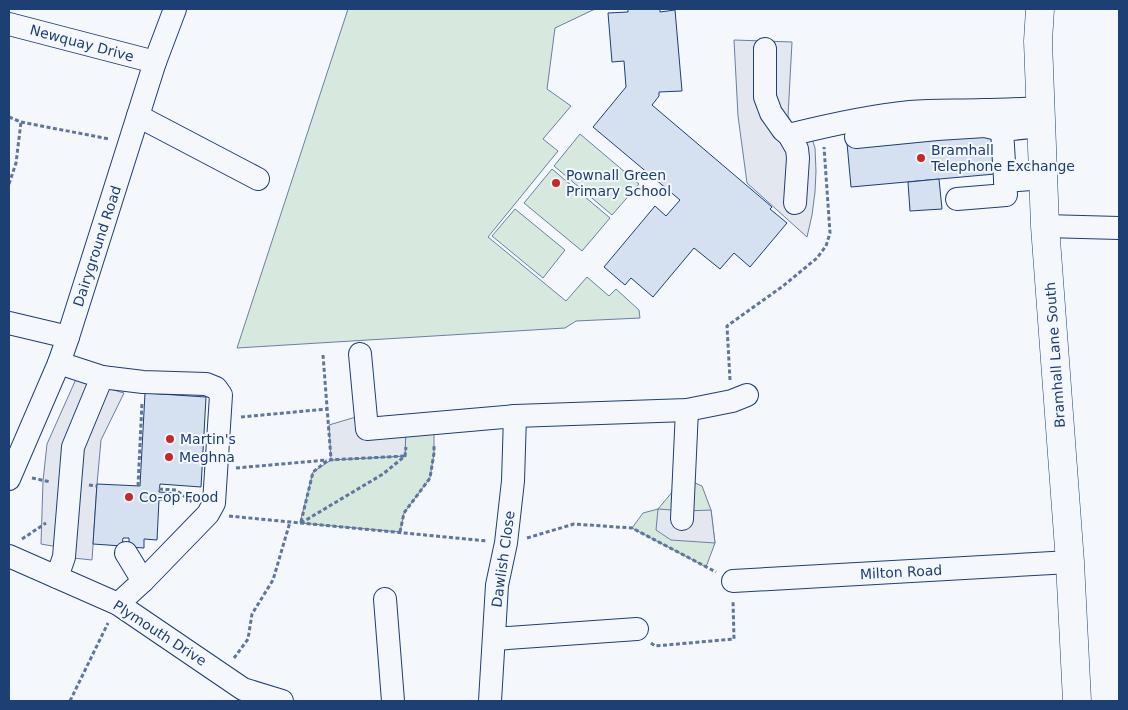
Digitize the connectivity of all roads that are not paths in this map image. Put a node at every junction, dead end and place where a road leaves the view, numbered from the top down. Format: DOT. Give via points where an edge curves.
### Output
graph roads {
  1 [pos="175,9"];
  2 [pos="1040,9"];
  3 [pos="9,24"];
  4 [pos="765,49"];
  5 [pos="155,62"];
  6 [pos="138,116"];
  7 [pos="1041,117"];
  8 [pos="1002,130"];
  9 [pos="789,135"];
  10 [pos="856,137"];
  11 [pos="1043,178"];
  12 [pos="258,179"];
  13 [pos="1005,180"];
  14 [pos="957,199"];
  15 [pos="795,203"];
  16 [pos="1045,226"];
  17 [pos="1119,228"];
  18 [pos="9,323"];
  19 [pos="68,337"];
  20 [pos="360,354"];
  21 [pos="59,363"];
  22 [pos="102,377"];
  23 [pos="739,398"];
  24 [pos="687,410"];
  25 [pos="516,416"];
  26 [pos="10,474"];
  27 [pos="682,519"];
  28 [pos="12,549"];
  29 [pos="126,553"];
  30 [pos="1070,562"];
  31 [pos="57,577"];
  32 [pos="143,581"];
  33 [pos="733,581"];
  34 [pos="385,599"];
  35 [pos="118,604"];
  36 [pos="637,629"];
  37 [pos="494,638"];
  38 [pos="282,701"];
  39 [pos="393,701"];
  40 [pos="490,701"];
  41 [pos="1078,701"];
  1 -- 5 [label="street, Dairyground Road"];
  2 -- 7 [label="main road, Bramhall Lane South"];
  3 -- 5 [label="street, Newquay Drive"];
  4 -- 9 [label="street" via="765,97 771,113"];
  5 -- 6 [label="street, Dairyground Road"];
  6 -- 12 [label="street"];
  6 -- 19 [label="street, Dairyground Road"];
  7 -- 8 [label="street"];
  7 -- 9 [label="street" via="983,110 910,112 842,122"];
  7 -- 11 [label="main road, Bramhall Lane South"];
  8 -- 10 [label="street" via="985,126"];
  8 -- 13 [label="street"];
  9 -- 15 [label="street" via="798,158"];
  11 -- 13 [label="street"];
  11 -- 16 [label="main road, Bramhall Lane South"];
  13 -- 14 [label="street" via="1006,195"];
  16 -- 17 [label="street"];
  16 -- 30 [label="main road, Bramhall Lane South"];
  18 -- 19 [label="street"];
  19 -- 21 [label="street, Dairyground Road"];
  20 -- 25 [label="street" via="367,429"];
  21 -- 22 [label="street"];
  21 -- 26 [label="street, Dairyground Road"];
  22 -- 31 [label="street" via="73,447 64,557"];
  22 -- 32 [label="street" via="206,384 216,388 221,395 214,503 208,514"];
  23 -- 24 [label="street"];
  24 -- 25 [label="street"];
  24 -- 27 [label="street"];
  25 -- 37 [label="street, Dawlish Close" via="514,481 498,585"];
  28 -- 31 [label="street, Plymouth Drive"];
  29 -- 32 [label="street"];
  30 -- 33 [label="street, Milton Road"];
  30 -- 41 [label="main road, Bramhall Lane South"];
  31 -- 35 [label="street, Plymouth Drive"];
  32 -- 35 [label="street"];
  34 -- 39 [label="street"];
  35 -- 38 [label="street, Plymouth Drive" via="243,689"];
  36 -- 37 [label="street"];
  37 -- 40 [label="street, Dawlish Close"];
}
